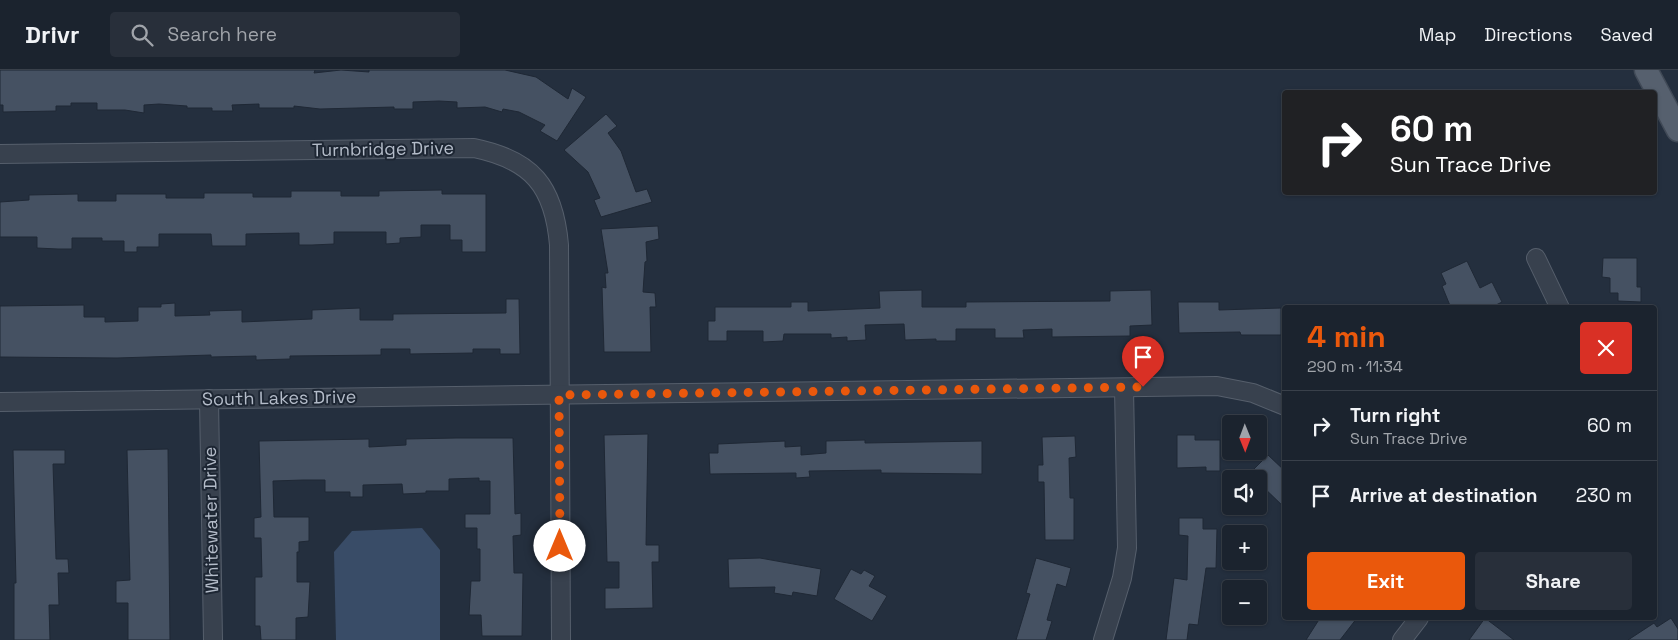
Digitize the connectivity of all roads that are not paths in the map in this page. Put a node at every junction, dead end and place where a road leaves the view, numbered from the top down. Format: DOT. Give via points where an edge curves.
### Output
graph roads {
  1 [pos="1646,70"];
  2 [pos="1657,90"];
  3 [pos="1657,91"];
  4 [pos="1678,130"];
  5 [pos="0,154"];
  6 [pos="1536,258"];
  7 [pos="1559,305"];
  8 [pos="1124,388"];
  9 [pos="559,395"];
  10 [pos="209,399"];
  11 [pos="0,402"];
  12 [pos="1282,405"];
  13 [pos="1417,620"];
  14 [pos="213,640"];
  15 [pos="561,640"];
  16 [pos="1103,640"];
  17 [pos="1402,640"];
  1 -- 2 [label="main road"];
  3 -- 4 [label="main road"];
  5 -- 9 [label="street, Turnbridge Drive" via="474,148 499,153 518,162 537,179 550,199 557,220"];
  6 -- 7 [label="street"];
  8 -- 9 [label="street, South Lakes Drive"];
  8 -- 12 [label="street, South Lakes Drive" via="1236,388"];
  8 -- 16 [label="street" via="1127,548 1122,578"];
  9 -- 10 [label="street, South Lakes Drive"];
  9 -- 15 [label="street, Turnbridge Drive"];
  10 -- 11 [label="street, South Lakes Drive"];
  10 -- 14 [label="street, Whitewater Drive"];
  13 -- 17 [label="street"];
}
